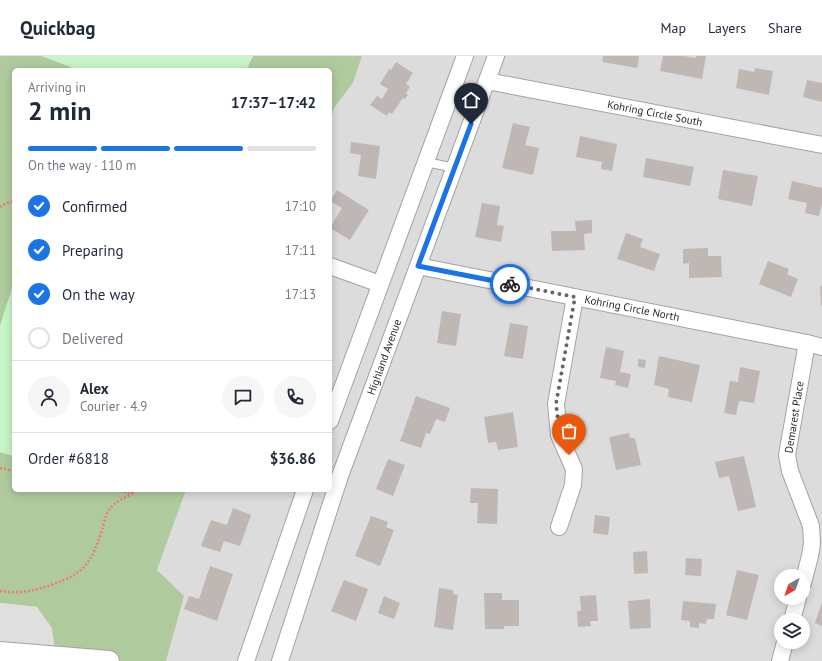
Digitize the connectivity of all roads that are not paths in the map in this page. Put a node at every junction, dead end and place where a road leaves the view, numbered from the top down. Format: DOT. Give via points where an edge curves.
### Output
graph roads {
  1 [pos="465,56"];
  2 [pos="496,56"];
  3 [pos="487,81"];
  4 [pos="822,145"];
  5 [pos="426,162"];
  6 [pos="455,168"];
  7 [pos="418,266"];
  8 [pos="332,267"];
  9 [pos="380,284"];
  10 [pos="575,297"];
  11 [pos="815,345"];
  12 [pos="332,416"];
  13 [pos="335,474"];
  14 [pos="332,484"];
  15 [pos="304,492"];
  16 [pos="330,492"];
  17 [pos="559,527"];
  18 [pos="816,557"];
  19 [pos="810,569"];
  20 [pos="784,649"];
  21 [pos="0,652"];
  22 [pos="38,658"];
  23 [pos="109,661"];
  24 [pos="246,661"];
  25 [pos="280,661"];
  26 [pos="780,661"];
  1 -- 5 [label="street"];
  2 -- 3 [label="street, Highland Avenue"];
  3 -- 4 [label="street, Kohring Circle South"];
  3 -- 6 [label="street, Highland Avenue"];
  5 -- 6 [label="lane"];
  5 -- 9 [label="street"];
  6 -- 7 [label="street, Highland Avenue"];
  7 -- 10 [label="street, Kohring Circle North"];
  7 -- 13 [label="street, Highland Avenue"];
  8 -- 9 [label="street"];
  9 -- 12 [label="street"];
  10 -- 11 [label="street, Kohring Circle North"];
  10 -- 17 [label="street" via="556,404 560,435 574,469 573,485"];
  11 -- 18 [label="street, Demarest Place" via="787,455 790,471 811,526"];
  13 -- 14 [label="street, Highland Avenue"];
  15 -- 24 [label="street"];
  16 -- 25 [label="street, Highland Avenue"];
  18 -- 19 [label="street, Demarest Place"];
  20 -- 26 [label="street"];
  21 -- 22 [label="street"];
  22 -- 23 [label="street"];
}
